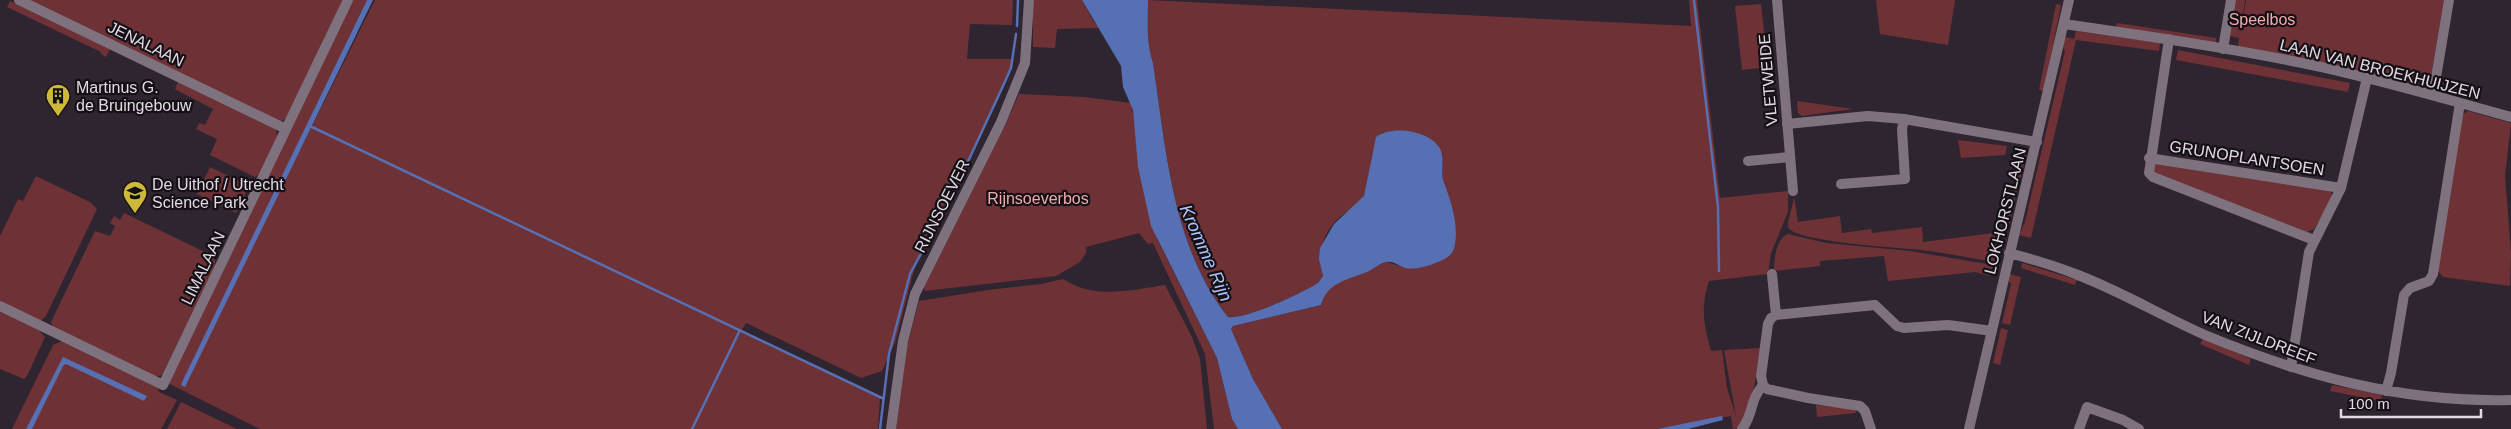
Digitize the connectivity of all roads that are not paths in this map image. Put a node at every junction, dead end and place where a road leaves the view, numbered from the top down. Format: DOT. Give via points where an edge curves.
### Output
graph roads {
  1 [pos="19,0"];
  2 [pos="348,0"];
  3 [pos="1029,0"];
  4 [pos="1777,0"];
  5 [pos="2069,0"];
  6 [pos="2230,0"];
  7 [pos="2448,0"];
  8 [pos="2064,24"];
  9 [pos="2169,40"];
  10 [pos="2223,49"];
  11 [pos="2367,78"];
  12 [pos="2433,95"];
  13 [pos="2460,104"];
  14 [pos="2511,117"];
  15 [pos="1904,119"];
  16 [pos="1787,124"];
  17 [pos="286,129"];
  18 [pos="2037,142"];
  19 [pos="1790,157"];
  20 [pos="2149,158"];
  21 [pos="1748,161"];
  22 [pos="1842,184"];
  23 [pos="2341,188"];
  24 [pos="1793,191"];
  25 [pos="2314,240"];
  26 [pos="2010,253"];
  27 [pos="1772,274"];
  28 [pos="0,306"];
  29 [pos="1776,315"];
  30 [pos="1992,331"];
  31 [pos="2291,367"];
  32 [pos="1762,385"];
  33 [pos="2386,391"];
  34 [pos="2511,400"];
  35 [pos="891,429"];
  36 [pos="1742,429"];
  37 [pos="1871,429"];
  38 [pos="1968,429"];
  39 [pos="2079,429"];
  40 [pos="2139,429"];
  1 -- 17 [label="street, JENALAAN"];
  2 -- 17 [label="street, LIMALAAN"];
  3 -- 35 [label="street, RIJNSOEVER" via="1027,52 1022,71 1001,122 915,294 903,341"];
  4 -- 16 [label="street, VLETWEIDE"];
  5 -- 8 [label="street, LOKHORSTLAAN"];
  6 -- 10 [label="street"];
  7 -- 12 [label="street"];
  8 -- 9 [label="street, LAAN VAN BROEKHUIJZEN"];
  8 -- 18 [label="street, LOKHORSTLAAN"];
  9 -- 10 [label="street, LAAN VAN BROEKHUIJZEN"];
  9 -- 20 [label="street, GRUNOPLANTSOEN"];
  10 -- 11 [label="street, LAAN VAN BROEKHUIJZEN"];
  11 -- 12 [label="street, LAAN VAN BROEKHUIJZEN"];
  11 -- 23 [label="street"];
  12 -- 13 [label="street, LAAN VAN BROEKHUIJZEN"];
  13 -- 14 [label="street, LAAN VAN BROEKHUIJZEN"];
  13 -- 33 [label="street" via="2433,274 2429,281 2410,288 2404,295"];
  15 -- 16 [label="street" via="1868,116"];
  15 -- 18 [label="street"];
  15 -- 22 [label="street" via="1905,179"];
  16 -- 19 [label="street, VLETWEIDE"];
  17 -- 28 [label="street, LIMALAAN" via="163,385"];
  18 -- 26 [label="street, LOKHORSTLAAN"];
  19 -- 21 [label="street"];
  19 -- 24 [label="street, VLETWEIDE"];
  20 -- 23 [label="street, GRUNOPLANTSOEN"];
  20 -- 25 [label="street, GRUNOPLANTSOEN" via="2149,173 2153,177"];
  23 -- 25 [label="street"];
  25 -- 31 [label="street" via="2309,252"];
  26 -- 30 [label="street, LOKHORSTLAAN"];
  26 -- 31 [label="street, VAN ZIJLDREEF" via="2079,275 2203,334"];
  27 -- 29 [label="street"];
  29 -- 30 [label="street" via="1875,305 1897,326 1904,328 1948,325"];
  29 -- 32 [label="street" via="1768,324"];
  30 -- 38 [label="street, LOKHORSTLAAN"];
  31 -- 33 [label="street, VAN ZIJLDREEF" via="2331,380"];
  32 -- 36 [label="street" via="1754,394"];
  32 -- 37 [label="street" via="1808,398 1860,406"];
  33 -- 34 [label="street, VAN ZIJLDREEF"];
  39 -- 40 [label="street" via="2087,407"];
}
